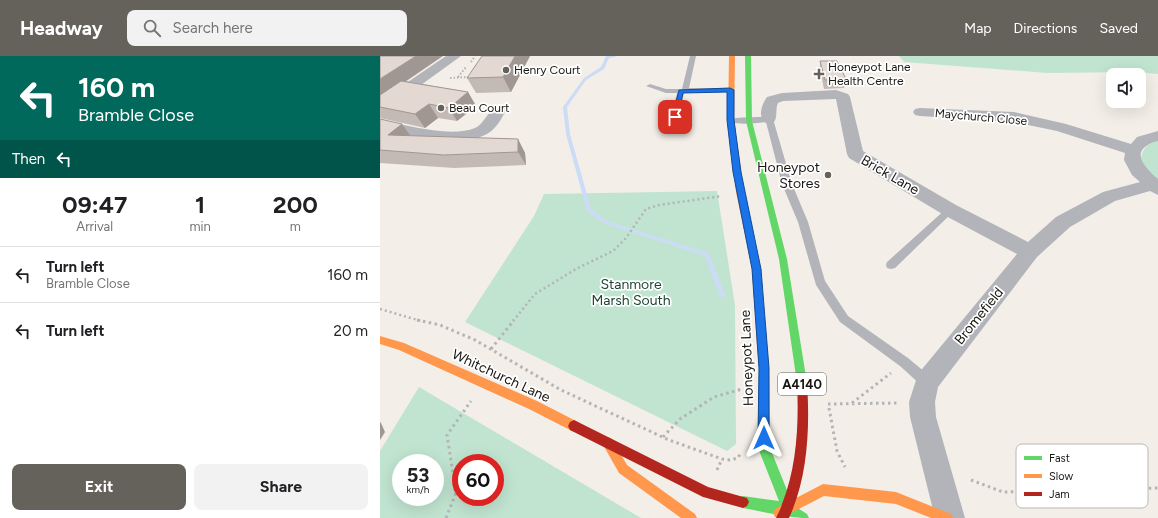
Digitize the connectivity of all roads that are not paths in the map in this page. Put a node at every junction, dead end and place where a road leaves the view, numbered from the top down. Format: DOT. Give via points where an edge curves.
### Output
graph roads {
  1 [pos="434,56"];
  2 [pos="439,56"];
  3 [pos="456,56"];
  4 [pos="693,56"];
  5 [pos="732,56"];
  6 [pos="748,56"];
  7 [pos="650,86"];
  8 [pos="730,90"];
  9 [pos="683,91"];
  10 [pos="380,108"];
  11 [pos="499,110"];
  12 [pos="920,112"];
  13 [pos="769,119"];
  14 [pos="730,120"];
  15 [pos="749,121"];
  16 [pos="380,124"];
  17 [pos="672,130"];
  18 [pos="1158,136"];
  19 [pos="1134,150"];
  20 [pos="1155,187"];
  21 [pos="950,210"];
  22 [pos="1030,252"];
  23 [pos="891,265"];
  24 [pos="380,340"];
  25 [pos="927,382"];
  26 [pos="608,443"];
  27 [pos="789,513"];
  28 [pos="778,516"];
  29 [pos="691,518"];
  30 [pos="803,518"];
  31 [pos="948,518"];
  1 -- 2 [label="street"];
  3 -- 10 [label="street"];
  4 -- 9 [label="lane"];
  5 -- 8 [label="main road, Honeypot Lane / A4140"];
  6 -- 15 [label="main road, A4140"];
  7 -- 9 [label="lane" via="666,91"];
  8 -- 9 [label="lane"];
  8 -- 14 [label="main road, Honeypot Lane / A4140"];
  9 -- 17 [label="lane"];
  11 -- 16 [label="street" via="492,122 481,131 467,135 439,135"];
  12 -- 19 [label="street, Maychurch Close" via="1014,118 1061,127"];
  13 -- 15 [label="lane"];
  13 -- 21 [label="street, Brick Lane" via="769,106 772,100 782,97 836,94 843,98 855,154"];
  13 -- 25 [label="lane" via="787,184 803,222 820,282 844,319 904,362"];
  14 -- 15 [label="lane"];
  14 -- 27 [label="main road, Honeypot Lane / A4140" via="740,192 756,269 764,368 764,448"];
  15 -- 27 [label="main road, A4140" via="782,259 801,371 804,404 801,453"];
  18 -- 19 [label="street" via="1143,140"];
  19 -- 20 [label="street, Bromefield" via="1132,160 1138,171"];
  20 -- 22 [label="street, Bromefield" via="1109,196 1063,222"];
  21 -- 22 [label="street, Brick Lane"];
  21 -- 23 [label="lane"];
  22 -- 25 [label="street, Bromefield"];
  24 -- 26 [label="main road, Whitchurch Lane" via="401,346 484,382"];
  25 -- 31 [label="street, Bromefield" via="922,402 923,417"];
  26 -- 27 [label="main road, Whitchurch Lane" via="707,493"];
  26 -- 29 [label="main road" via="623,469"];
  27 -- 28 [label="main road, A4140"];
  27 -- 30 [label="main road"];
  27 -- 31 [label="main road" via="823,490 896,498"];
}
